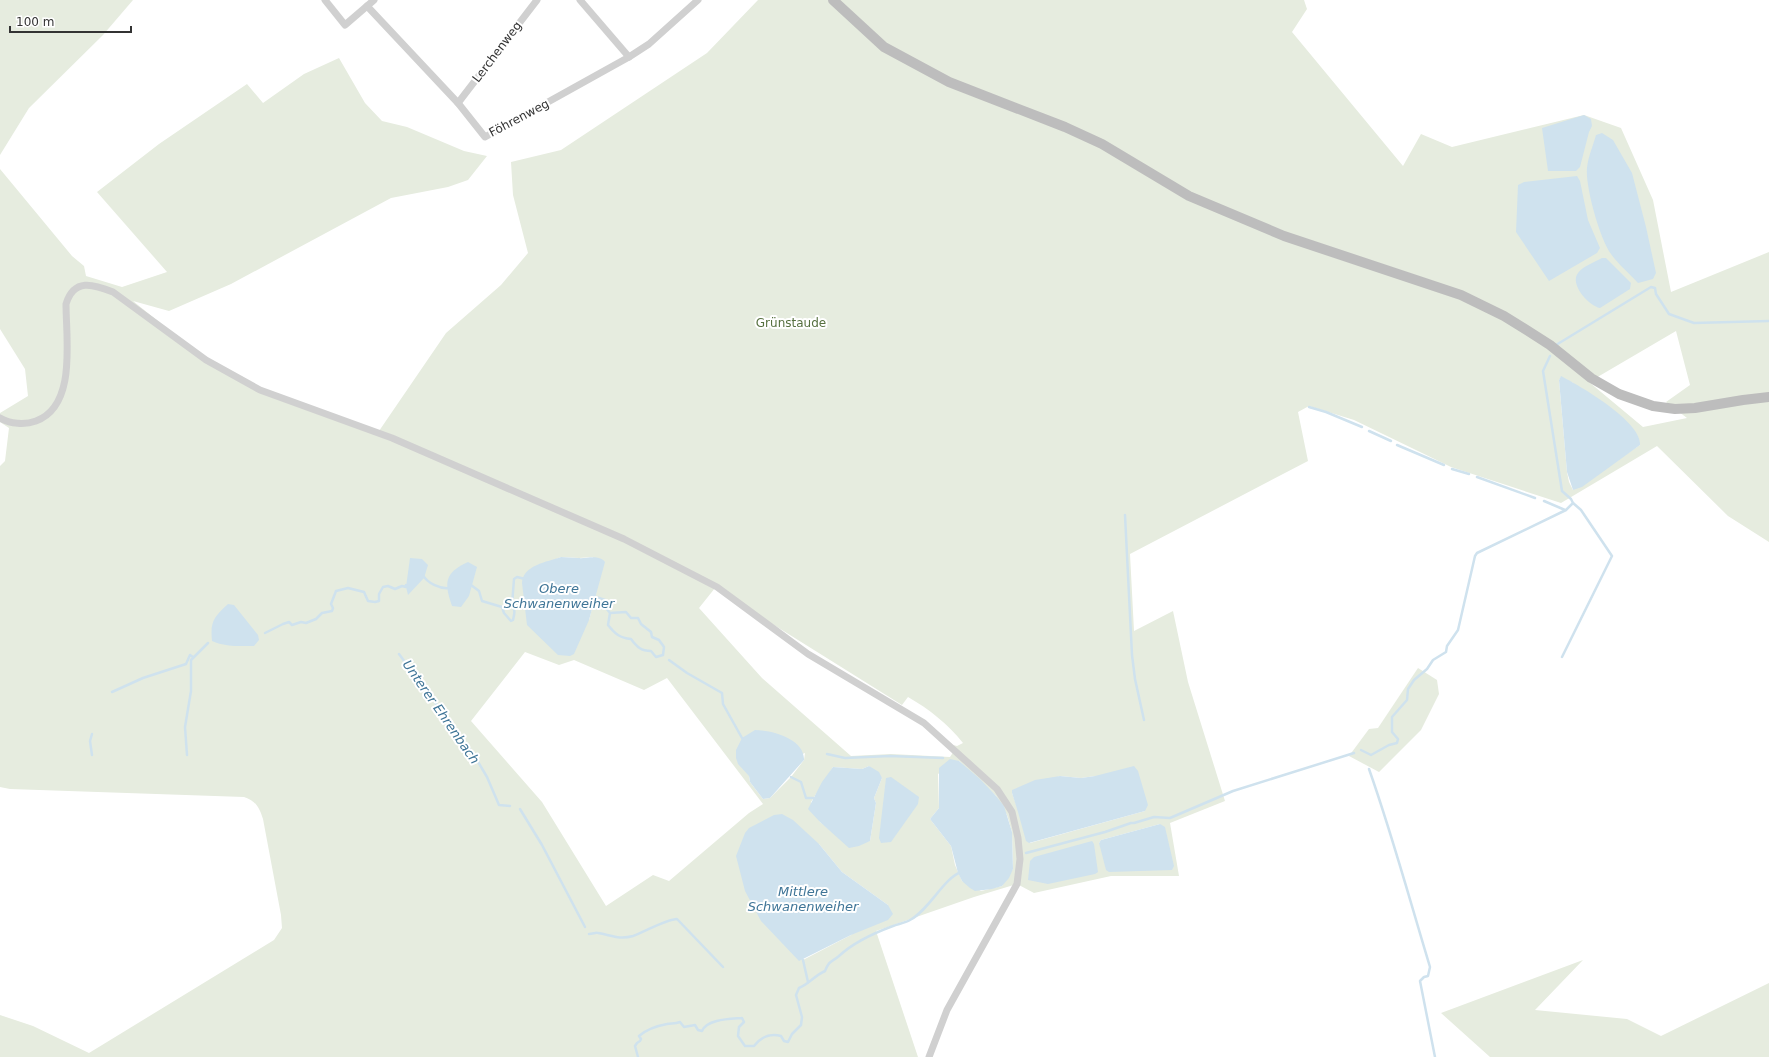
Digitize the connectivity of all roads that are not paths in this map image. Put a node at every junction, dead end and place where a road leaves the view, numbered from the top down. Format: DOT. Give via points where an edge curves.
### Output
graph roads {
  1 [pos="325,0"];
  2 [pos="374,0"];
  3 [pos="537,0"];
  4 [pos="580,0"];
  5 [pos="696,0"];
  6 [pos="833,0"];
  7 [pos="367,6"];
  8 [pos="629,57"];
  9 [pos="458,103"];
  10 [pos="1769,397"];
  11 [pos="1,418"];
  12 [pos="929,1057"];
  1 -- 7 [label="street" via="345,25"];
  2 -- 7 [label="street"];
  3 -- 9 [label="street, Lerchenweg"];
  4 -- 8 [label="street"];
  5 -- 8 [label="street, Föhrenweg" via="649,44"];
  6 -- 10 [label="street" via="884,47 949,82 1066,127 1102,144 1189,196 1284,236 1461,295 1525,329 1592,378 1619,394 1653,406 1676,409"];
  7 -- 9 [label="street, Föhrenweg"];
  8 -- 9 [label="street, Föhrenweg" via="485,137"];
  11 -- 12 [label="street" via="19,423 34,422 57,405 66,375 66,304 69,294 75,288 84,285 98,286 114,292 206,360 260,390 392,438 624,539 717,587 808,654 924,722 1004,798 1015,822 1020,859 1017,884 947,1010"];
}
